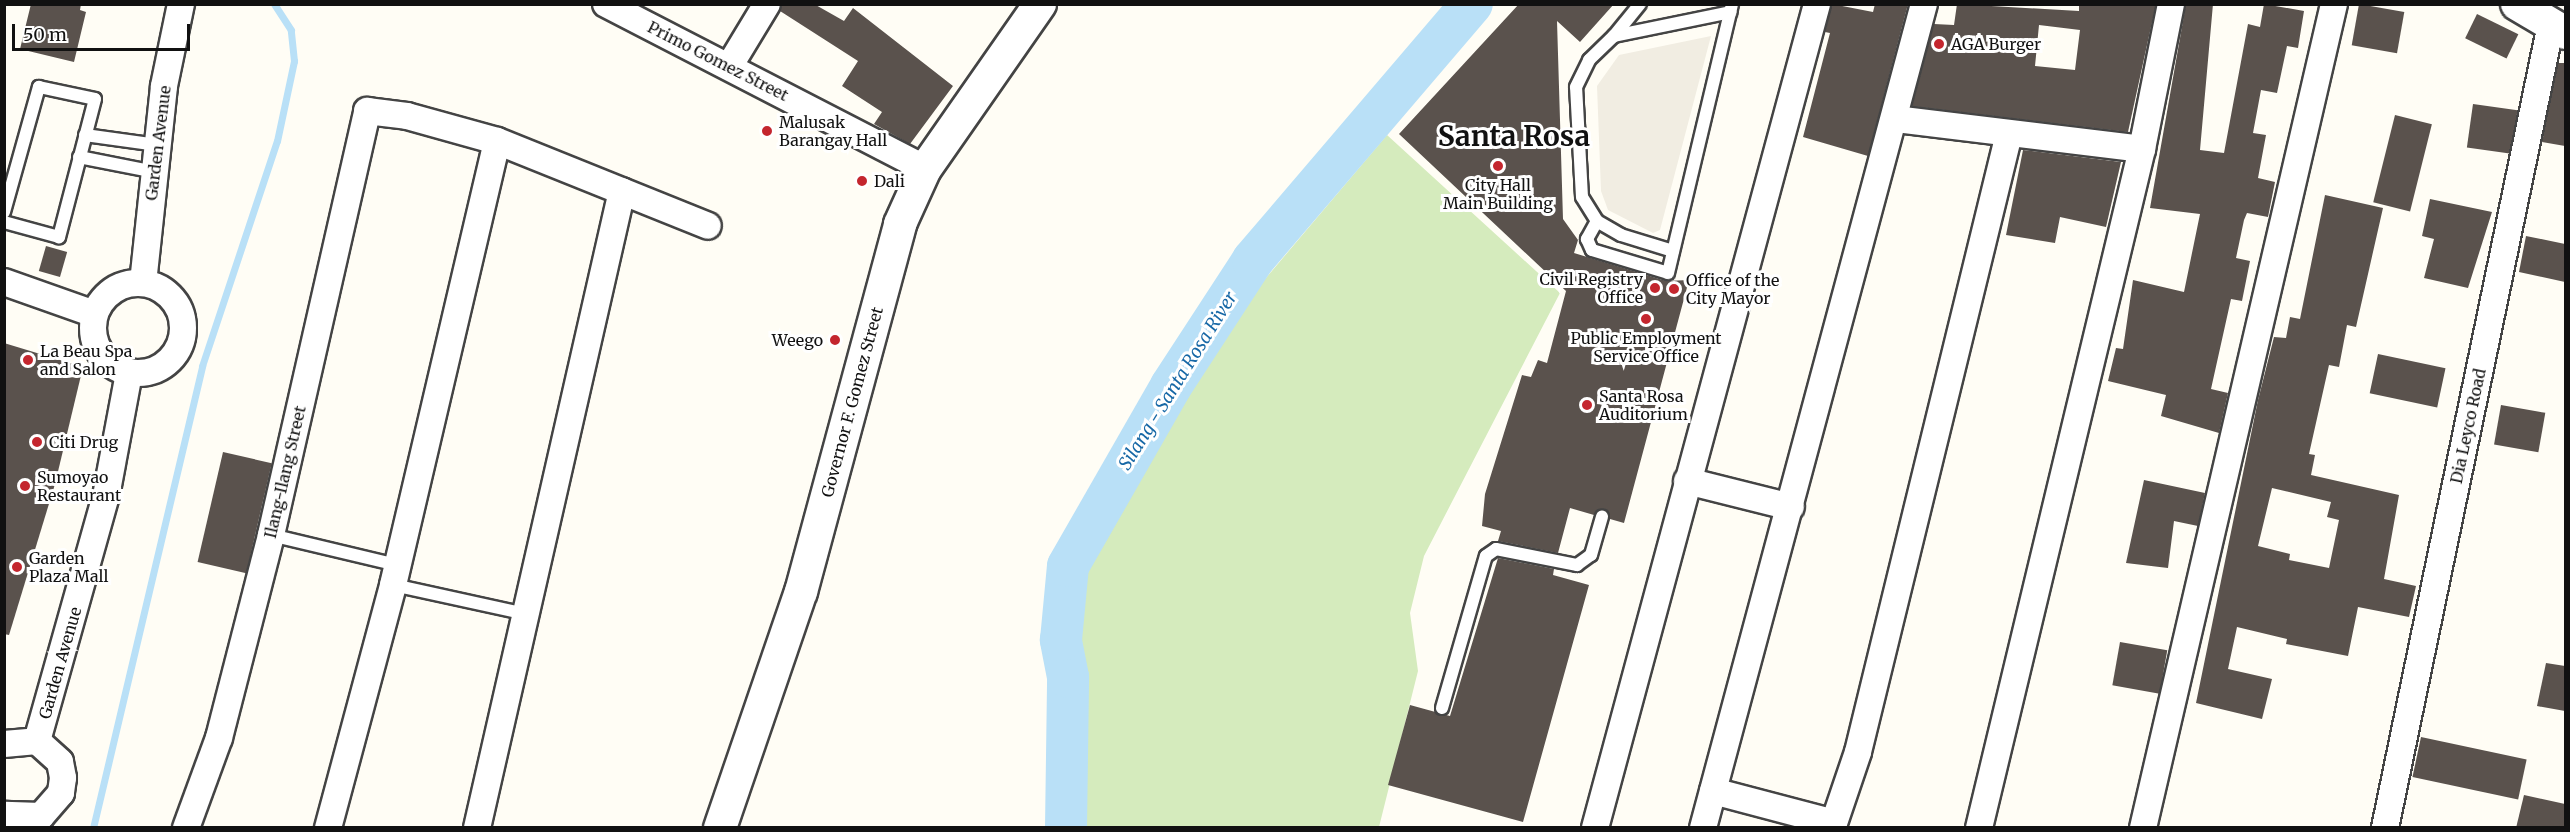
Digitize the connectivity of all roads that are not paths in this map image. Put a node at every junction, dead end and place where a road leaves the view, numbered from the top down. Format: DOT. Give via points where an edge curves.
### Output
graph roads {
  1 [pos="181,4"];
  2 [pos="606,4"];
  3 [pos="767,4"];
  4 [pos="1040,4"];
  5 [pos="1640,4"];
  6 [pos="1817,4"];
  7 [pos="1924,4"];
  8 [pos="2171,4"];
  9 [pos="2334,4"];
  10 [pos="2517,4"];
  11 [pos="1731,8"];
  12 [pos="2558,28"];
  13 [pos="1614,36"];
  14 [pos="730,65"];
  15 [pos="1895,119"];
  16 [pos="2009,134"];
  17 [pos="85,135"];
  18 [pos="497,141"];
  19 [pos="157,145"];
  20 [pos="2142,148"];
  21 [pos="79,158"];
  22 [pos="925,169"];
  23 [pos="154,172"];
  24 [pos="622,191"];
  25 [pos="4,212"];
  26 [pos="1597,220"];
  27 [pos="4,222"];
  28 [pos="708,226"];
  29 [pos="1673,251"];
  30 [pos="4,282"];
  31 [pos="143,283"];
  32 [pos="95,314"];
  33 [pos="129,373"];
  34 [pos="1687,481"];
  35 [pos="1791,507"];
  36 [pos="1602,517"];
  37 [pos="271,535"];
  38 [pos="395,575"];
  39 [pos="526,614"];
  40 [pos="1442,708"];
  41 [pos="38,741"];
  42 [pos="4,744"];
  43 [pos="1713,791"];
  44 [pos="7,820"];
  45 [pos="186,828"];
  46 [pos="328,828"];
  47 [pos="477,828"];
  48 [pos="720,828"];
  49 [pos="1595,828"];
  50 [pos="1703,828"];
  51 [pos="1979,828"];
  52 [pos="2143,828"];
  53 [pos="2385,828"];
  1 -- 19 [label="street, Garden Avenue"];
  2 -- 14 [label="street, Primo Gomez Street"];
  3 -- 14 [label="street"];
  4 -- 22 [label="street, Governor F. Gomez Street"];
  5 -- 13 [label="lane"];
  6 -- 34 [label="street"];
  7 -- 15 [label="street"];
  8 -- 20 [label="street"];
  9 -- 52 [label="street"];
  10 -- 12 [label="street"];
  11 -- 13 [label="lane"];
  11 -- 29 [label="lane"];
  12 -- 53 [label="street, Dia Leyco Road"];
  13 -- 26 [label="lane" via="1589,60 1576,87 1582,197"];
  14 -- 22 [label="street, Primo Gomez Street"];
  15 -- 16 [label="street"];
  15 -- 35 [label="street"];
  16 -- 20 [label="street"];
  16 -- 43 [label="street" via="1858,752 1834,823"];
  17 -- 19 [label="lane"];
  17 -- 21 [label="lane"];
  17 -- 25 [label="lane" via="95,99 39,87"];
  18 -- 24 [label="street"];
  18 -- 37 [label="street, Ilang-Ilang Street" via="407,116 367,111"];
  18 -- 38 [label="street"];
  19 -- 23 [label="street, Garden Avenue"];
  20 -- 51 [label="street"];
  21 -- 23 [label="lane"];
  21 -- 27 [label="lane" via="59,237"];
  22 -- 48 [label="street, Governor F. Gomez Street" via="900,224 801,592"];
  23 -- 31 [label="street, Garden Avenue"];
  24 -- 28 [label="street"];
  24 -- 39 [label="street"];
  26 -- 29 [label="lane" via="1621,235"];
  26 -- 29 [label="lane" via="1587,239 1592,250 1668,273"];
  30 -- 32 [label="street"];
  31 -- 32 [label="street" via="115,289"];
  31 -- 33 [label="street" via="174,300 183,335 164,365"];
  32 -- 33 [label="street" via="98,350 111,365"];
  33 -- 41 [label="street, Garden Avenue" via="106,496"];
  34 -- 35 [label="street"];
  34 -- 49 [label="street"];
  35 -- 43 [label="street"];
  36 -- 40 [label="lane" via="1591,555 1577,566 1496,549 1485,556"];
  37 -- 38 [label="lane"];
  37 -- 45 [label="street, Ilang-Ilang Street" via="219,738"];
  38 -- 39 [label="lane"];
  38 -- 46 [label="street"];
  39 -- 47 [label="street"];
  41 -- 42 [label="street"];
  41 -- 44 [label="street" via="60,762 61,793 40,816"];
  43 -- 50 [label="street"];
}
